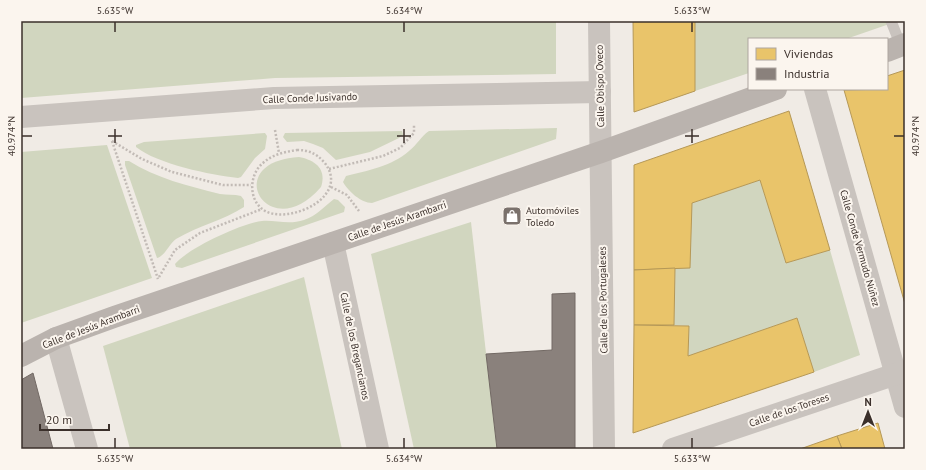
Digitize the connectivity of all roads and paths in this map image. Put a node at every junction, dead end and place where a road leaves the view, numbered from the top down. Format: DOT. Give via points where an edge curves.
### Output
graph roads {
  1 [pos="599,21"];
  2 [pos="891,21"];
  3 [pos="898,47"];
  4 [pos="773,90"];
  5 [pos="815,90"];
  6 [pos="600,92"];
  7 [pos="21,117"];
  8 [pos="414,125"];
  9 [pos="275,130"];
  10 [pos="601,152"];
  11 [pos="278,154"];
  12 [pos="329,169"];
  13 [pos="251,185"];
  14 [pos="331,187"];
  15 [pos="262,209"];
  16 [pos="359,211"];
  17 [pos="333,243"];
  18 [pos="56,338"];
  19 [pos="21,356"];
  20 [pos="900,372"];
  21 [pos="905,407"];
  22 [pos="87,449"];
  23 [pos="378,449"];
  24 [pos="604,449"];
  25 [pos="673,449"];
  1 -- 6 [label="street, Calle Obispo Oveco"];
  2 -- 3 [label="lane"];
  4 -- 10 [label="main road, Calle de Jesús Arambarri"];
  5 -- 20 [label="street, Calle Conde Vermudo Núñez"];
  6 -- 7 [label="street, Calle Conde Jusivando" via="274,98"];
  6 -- 10 [label="street, Calle Obispo Oveco"];
  8 -- 12 [label="path" via="414,133 400,148 383,156"];
  9 -- 11 [label="path"];
  10 -- 17 [label="main road, Calle de Jesús Arambarri"];
  10 -- 24 [label="street, Calle de los Portugaleses"];
  11 -- 12 [label="path" via="307,150 318,156"];
  11 -- 13 [label="path" via="262,163"];
  12 -- 14 [label="path" via="332,177"];
  13 -- 15 [label="path" via="254,198"];
  13 -- 15 [label="path" via="223,185 172,172 142,159 112,141 158,279 175,250 200,233"];
  14 -- 15 [label="path" via="325,197 312,206 286,215"];
  14 -- 16 [label="path" via="347,195"];
  17 -- 18 [label="main road, Calle de Jesús Arambarri"];
  17 -- 23 [label="street, Calle de los Bregancianos"];
  18 -- 19 [label="main road, Calle de Jesús Arambarri"];
  18 -- 22 [label="street"];
  20 -- 21 [label="street, Calle Conde Vermudo Núñez"];
  20 -- 25 [label="street, Calle de los Toreses"];
}
